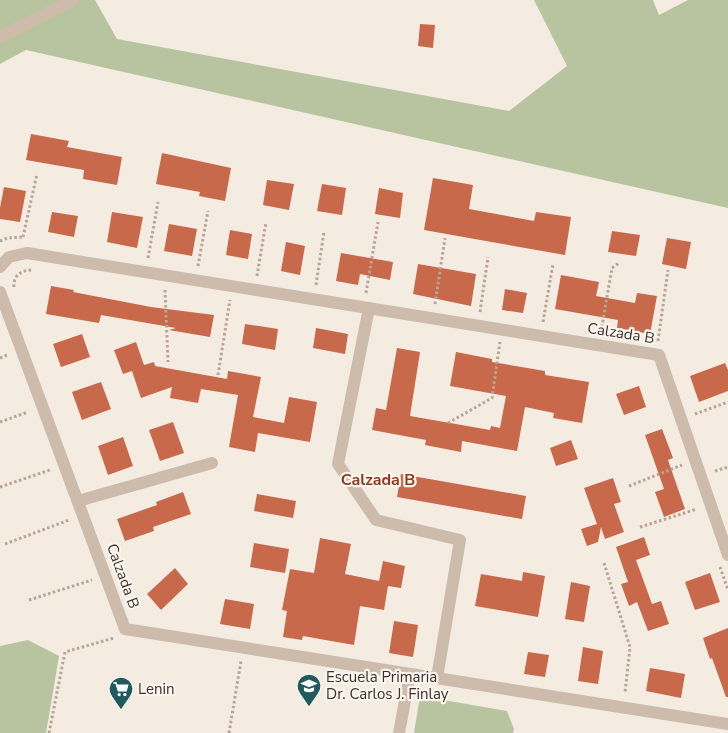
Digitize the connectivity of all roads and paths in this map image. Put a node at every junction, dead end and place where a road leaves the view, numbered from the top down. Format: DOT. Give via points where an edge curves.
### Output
graph roads {
  1 [pos="73,0"];
  2 [pos="0,37"];
  3 [pos="37,174"];
  4 [pos="158,202"];
  5 [pos="208,211"];
  6 [pos="266,222"];
  7 [pos="378,222"];
  8 [pos="324,232"];
  9 [pos="23,237"];
  10 [pos="445,238"];
  11 [pos="488,256"];
  12 [pos="148,258"];
  13 [pos="619,263"];
  14 [pos="553,264"];
  15 [pos="0,266"];
  16 [pos="198,266"];
  17 [pos="668,270"];
  18 [pos="257,276"];
  19 [pos="316,285"];
  20 [pos="165,290"];
  21 [pos="0,292"];
  22 [pos="366,294"];
  23 [pos="230,300"];
  24 [pos="434,305"];
  25 [pos="369,308"];
  26 [pos="480,312"];
  27 [pos="543,323"];
  28 [pos="601,332"];
  29 [pos="500,342"];
  30 [pos="658,342"];
  31 [pos="3,346"];
  32 [pos="7,355"];
  33 [pos="0,358"];
  34 [pos="168,362"];
  35 [pos="10,363"];
  36 [pos="218,375"];
  37 [pos="728,402"];
  38 [pos="25,404"];
  39 [pos="28,412"];
  40 [pos="695,414"];
  41 [pos="32,421"];
  42 [pos="0,422"];
  43 [pos="448,423"];
  44 [pos="47,462"];
  45 [pos="212,463"];
  46 [pos="685,463"];
  47 [pos="728,467"];
  48 [pos="50,470"];
  49 [pos="715,471"];
  50 [pos="53,478"];
  51 [pos="629,486"];
  52 [pos="0,487"];
  53 [pos="78,501"];
  54 [pos="700,508"];
  55 [pos="66,512"];
  56 [pos="69,520"];
  57 [pos="640,527"];
  58 [pos="72,529"];
  59 [pos="5,544"];
  60 [pos="728,555"];
  61 [pos="604,562"];
  62 [pos="88,571"];
  63 [pos="92,580"];
  64 [pos="95,588"];
  65 [pos="29,600"];
  66 [pos="111,630"];
  67 [pos="244,648"];
  68 [pos="410,674"];
  69 [pos="437,678"];
  70 [pos="625,695"];
  71 [pos="728,724"];
  72 [pos="49,733"];
  73 [pos="229,733"];
  74 [pos="399,733"];
  1 -- 2 [label="street"];
  3 -- 9 [label="path"];
  4 -- 12 [label="path"];
  5 -- 16 [label="path"];
  6 -- 18 [label="path"];
  7 -- 22 [label="path"];
  8 -- 19 [label="path"];
  10 -- 24 [label="path"];
  11 -- 26 [label="path"];
  13 -- 28 [label="path" via="612,268"];
  14 -- 27 [label="path"];
  15 -- 25 [label="street, Calzada B" via="9,257 27,253"];
  17 -- 30 [label="path"];
  20 -- 34 [label="path"];
  21 -- 53 [label="street, Calzada B"];
  23 -- 36 [label="path"];
  25 -- 60 [label="street, Calzada B" via="659,355"];
  25 -- 69 [label="street" via="338,464 376,520 460,540"];
  29 -- 43 [label="path" via="492,398"];
  31 -- 32 [label="path"];
  32 -- 33 [label="path"];
  32 -- 35 [label="path"];
  37 -- 40 [label="path"];
  38 -- 39 [label="path"];
  39 -- 41 [label="path"];
  39 -- 42 [label="path"];
  44 -- 48 [label="path"];
  45 -- 53 [label="street"];
  46 -- 51 [label="path"];
  47 -- 49 [label="path"];
  48 -- 50 [label="path"];
  48 -- 52 [label="path"];
  53 -- 67 [label="street, Calzada B" via="125,628"];
  54 -- 57 [label="path"];
  55 -- 56 [label="path"];
  56 -- 58 [label="path"];
  56 -- 59 [label="path"];
  61 -- 70 [label="path" via="630,647"];
  62 -- 63 [label="path"];
  63 -- 64 [label="path"];
  63 -- 65 [label="path"];
  66 -- 72 [label="path" via="114,638 65,652"];
  67 -- 68 [label="street, Calzada B"];
  67 -- 73 [label="path"];
  68 -- 69 [label="street, Calzada B"];
  68 -- 74 [label="street"];
  69 -- 71 [label="street, Calzada B"];
}
